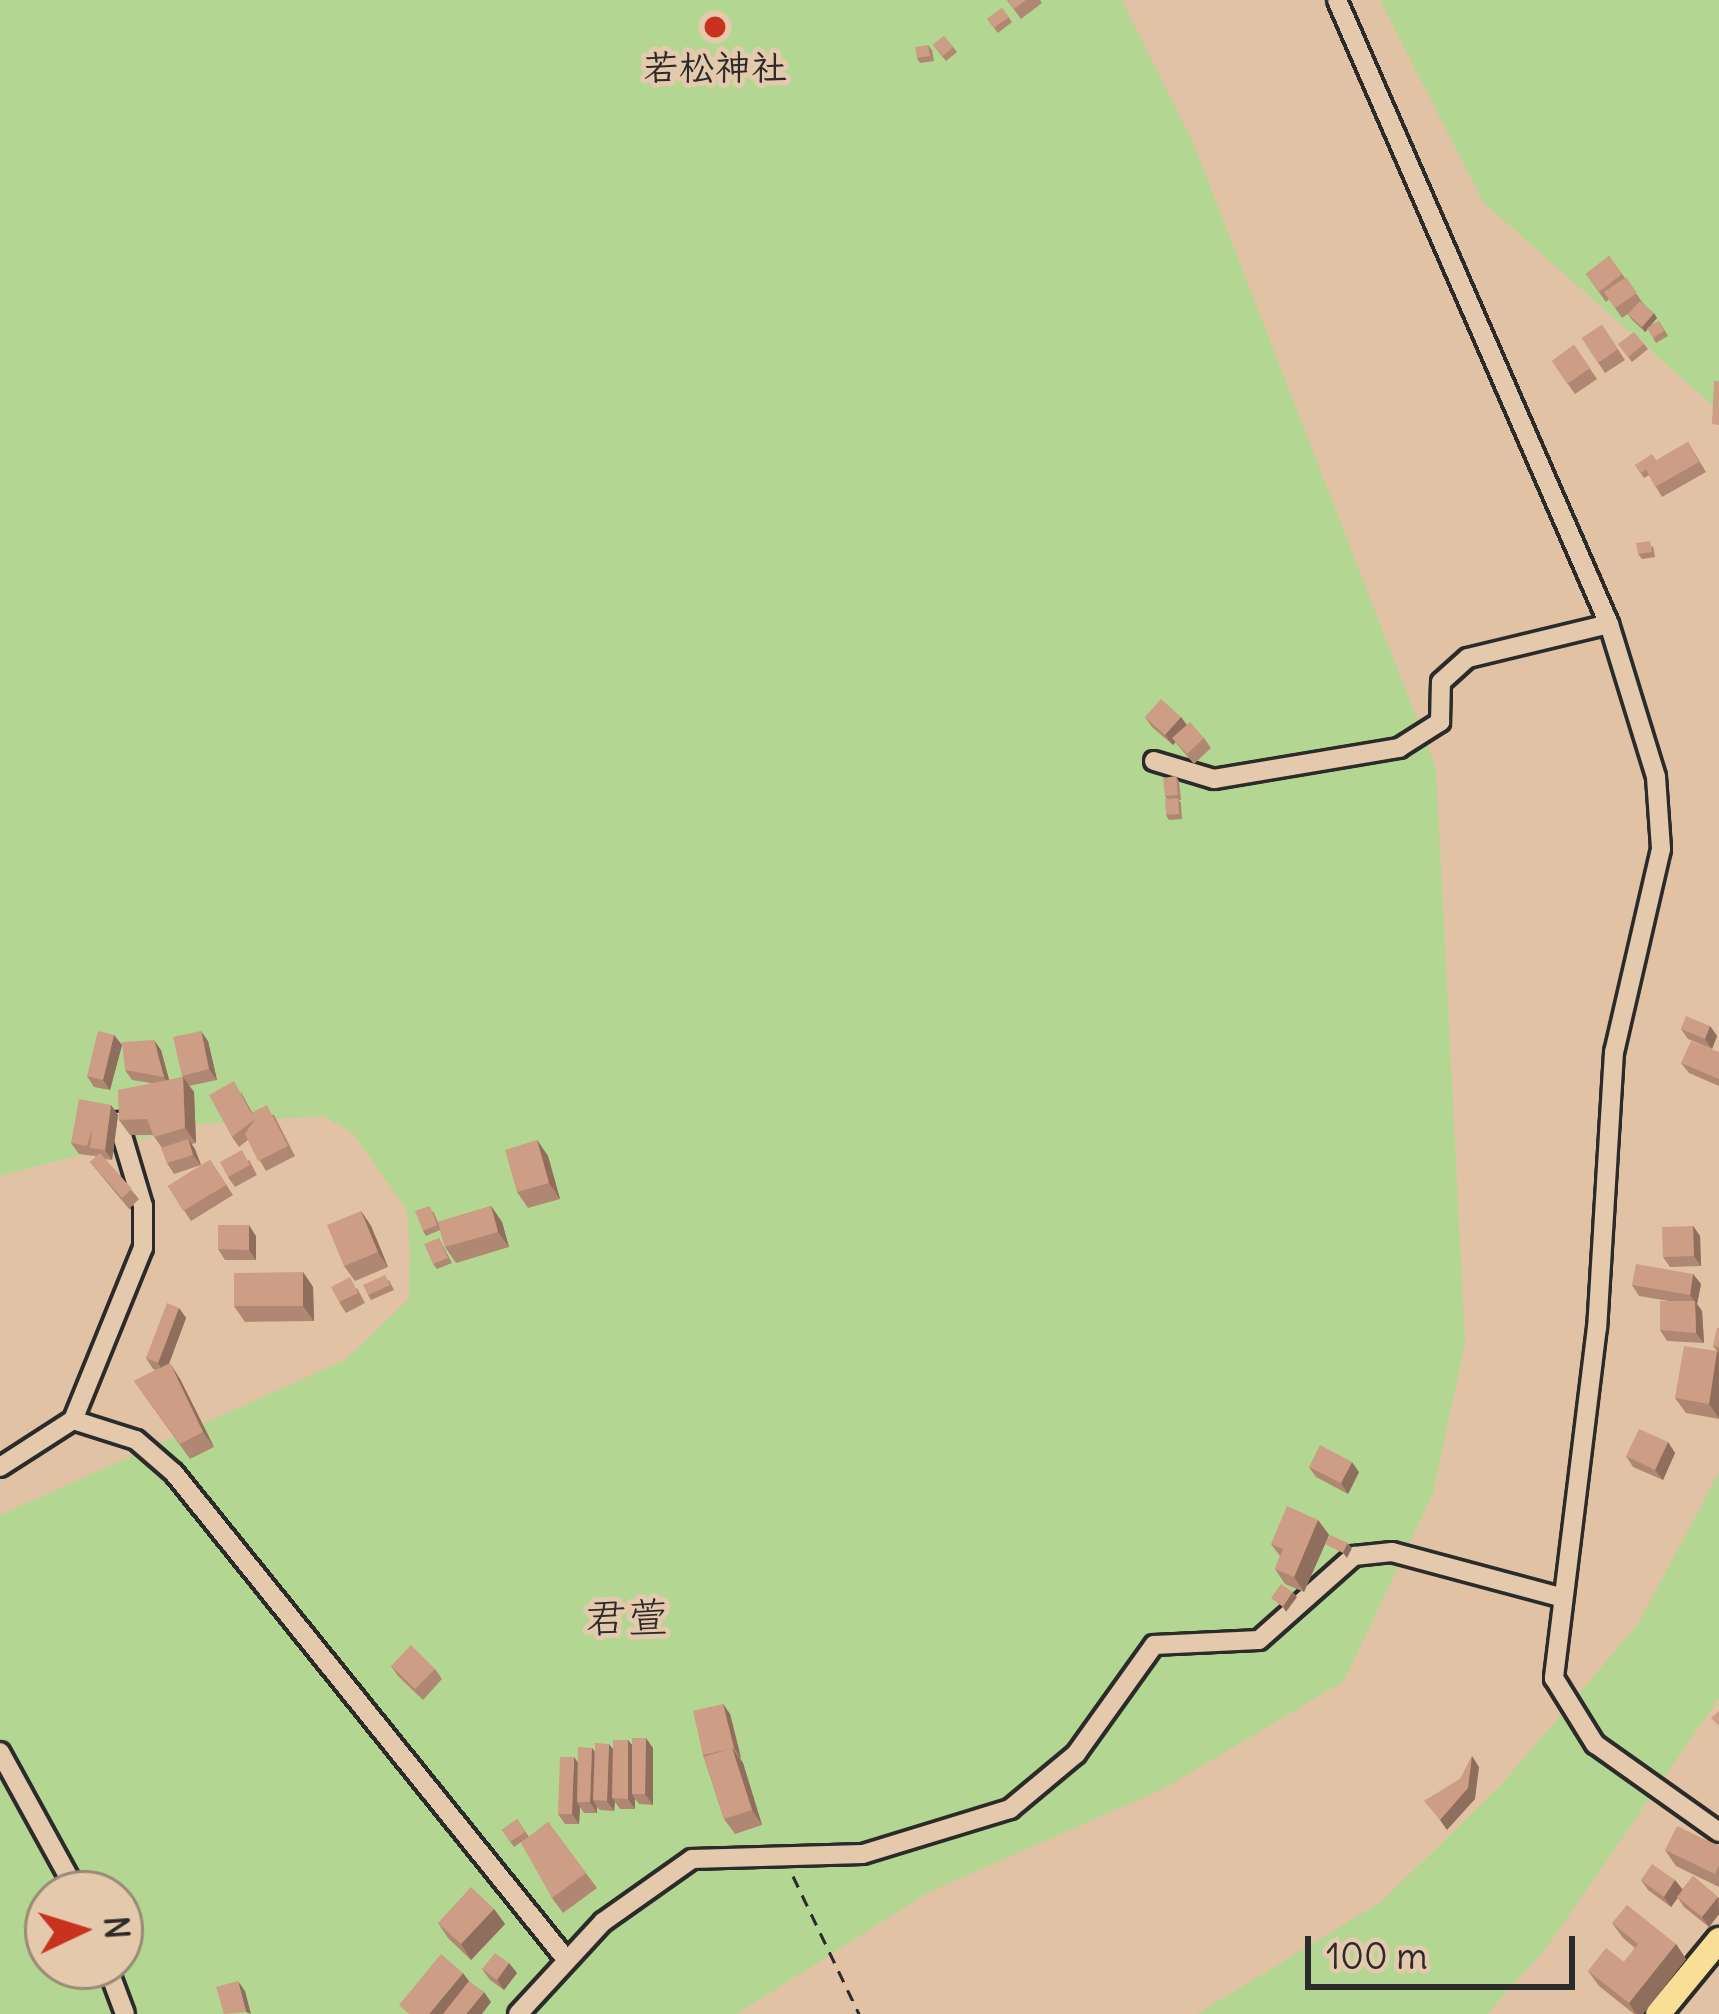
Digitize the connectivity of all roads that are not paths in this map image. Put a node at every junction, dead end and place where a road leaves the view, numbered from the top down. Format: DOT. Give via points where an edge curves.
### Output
graph roads {
  1 [pos="1337,0"];
  2 [pos="1609,624"];
  3 [pos="1154,761"];
  4 [pos="118,1122"];
  5 [pos="74,1420"];
  6 [pos="0,1467"];
  7 [pos="1556,1596"];
  8 [pos="0,1752"];
  9 [pos="1719,1832"];
  10 [pos="65,1870"];
  11 [pos="1719,1940"];
  12 [pos="566,1958"];
  13 [pos="518,2014"];
  14 [pos="1658,2014"];
  1 -- 2 [label="street"];
  2 -- 3 [label="street" via="1468,658 1441,682 1440,722 1399,748 1214,779"];
  2 -- 7 [label="street" via="1656,777 1661,849 1614,1052 1597,1327"];
  4 -- 5 [label="street" via="143,1206 143,1248"];
  5 -- 6 [label="street"];
  5 -- 12 [label="street" via="136,1440 174,1473"];
  7 -- 9 [label="street" via="1554,1678 1566,1712"];
  7 -- 12 [label="street" via="1366,1551 1258,1640 1154,1646 1076,1754 1010,1809 891,1849 739,1850 665,1871"];
  8 -- 10 [label="street"];
  11 -- 14 [label="main road"];
  12 -- 13 [label="street"];
}
